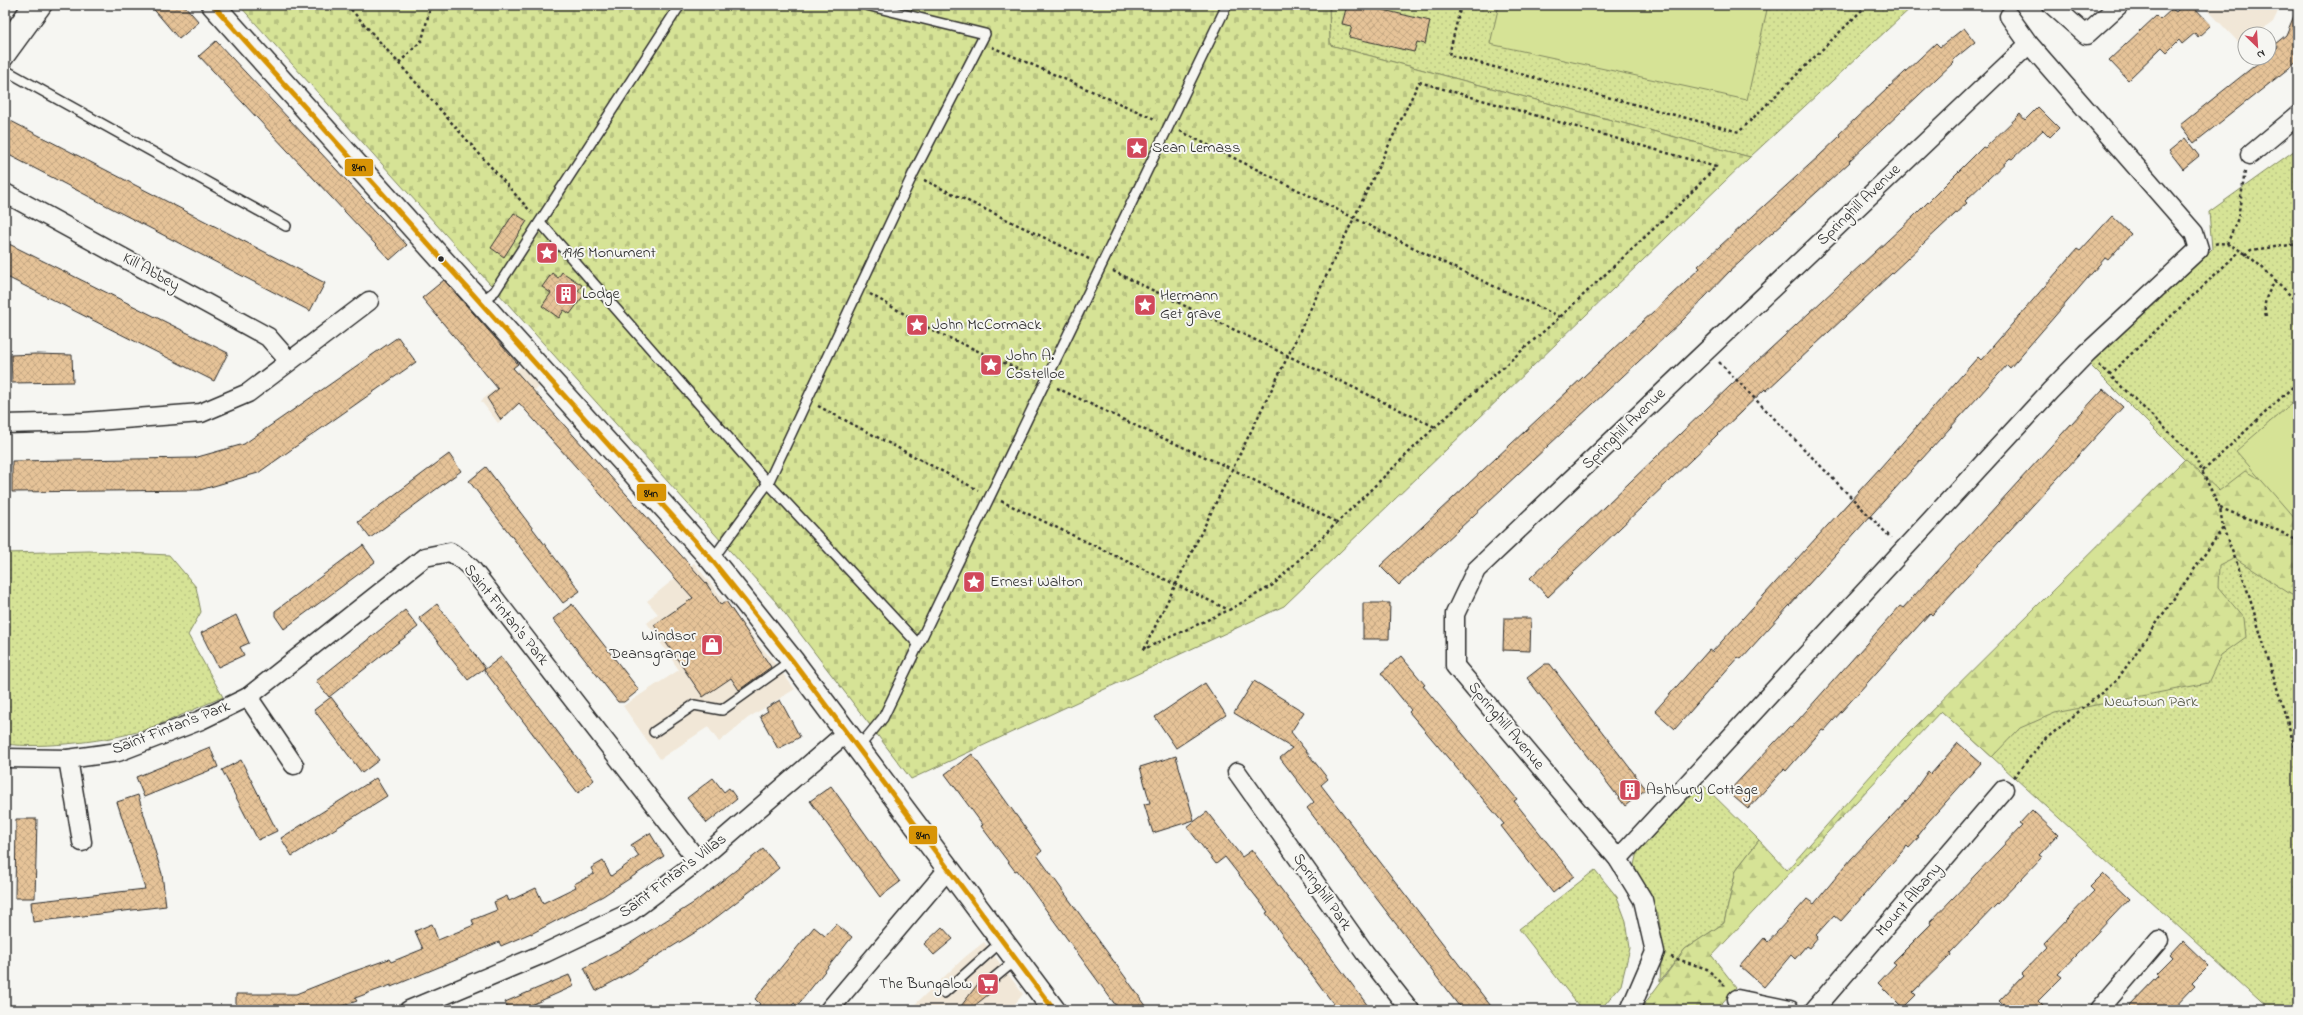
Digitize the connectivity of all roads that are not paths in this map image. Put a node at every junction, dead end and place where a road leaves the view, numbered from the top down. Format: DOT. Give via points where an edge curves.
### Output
graph roads {
  1 [pos="32,5"];
  2 [pos="48,5"];
  3 [pos="213,5"];
  4 [pos="680,5"];
  5 [pos="866,5"];
  6 [pos="1227,5"];
  7 [pos="2052,5"];
  8 [pos="2119,5"];
  9 [pos="2008,16"];
  10 [pos="5,44"];
  11 [pos="2029,44"];
  12 [pos="5,64"];
  13 [pos="5,70"];
  14 [pos="2298,115"];
  15 [pos="2250,155"];
  16 [pos="5,193"];
  17 [pos="540,222"];
  18 [pos="286,226"];
  19 [pos="369,301"];
  20 [pos="481,302"];
  21 [pos="289,361"];
  22 [pos="5,424"];
  23 [pos="768,484"];
  24 [pos="712,560"];
  25 [pos="918,644"];
  26 [pos="792,660"];
  27 [pos="248,698"];
  28 [pos="654,732"];
  29 [pos="852,740"];
  30 [pos="5,758"];
  31 [pos="68,758"];
  32 [pos="294,765"];
  33 [pos="1237,772"];
  34 [pos="2008,783"];
  35 [pos="82,842"];
  36 [pos="1618,859"];
  37 [pos="698,861"];
  38 [pos="948,868"];
  39 [pos="1003,940"];
  40 [pos="2159,940"];
  41 [pos="1017,959"];
  42 [pos="994,978"];
  43 [pos="944,993"];
  44 [pos="1737,999"];
  45 [pos="409,1010"];
  46 [pos="829,1010"];
  47 [pos="1054,1010"];
  48 [pos="1410,1010"];
  49 [pos="1630,1010"];
  50 [pos="1790,1010"];
  51 [pos="1814,1010"];
  52 [pos="2099,1010"];
  1 -- 10 [label="street"];
  2 -- 12 [label="lane"];
  3 -- 20 [label="main road"];
  4 -- 17 [label="lane"];
  5 -- 23 [label="lane" via="985,34 913,174"];
  6 -- 25 [label="lane"];
  7 -- 8 [label="street" via="2086,35"];
  9 -- 11 [label="street"];
  11 -- 36 [label="street" via="2194,233 2199,249 2087,353"];
  11 -- 36 [label="street, Springhill Avenue" via="1476,570 1455,614 1455,666"];
  13 -- 18 [label="lane"];
  14 -- 15 [label="street"];
  16 -- 21 [label="street, Kill Abbey" via="268,337"];
  17 -- 20 [label="lane" via="495,291"];
  17 -- 23 [label="lane"];
  19 -- 21 [label="street"];
  20 -- 24 [label="main road"];
  21 -- 22 [label="street" via="248,393 201,413 84,422"];
  23 -- 24 [label="lane"];
  23 -- 25 [label="lane"];
  24 -- 26 [label="main road"];
  25 -- 29 [label="lane" via="883,718"];
  26 -- 28 [label="lane" via="722,710 694,705"];
  26 -- 29 [label="main road"];
  27 -- 31 [label="street, Saint Fintan's Park" via="201,720 118,752"];
  27 -- 32 [label="street, Saint Fintan's Park"];
  27 -- 37 [label="street, Saint Fintan's Park" via="426,557 450,552 471,568"];
  29 -- 37 [label="street, Saint Fintan's Villas"];
  29 -- 38 [label="main road"];
  30 -- 31 [label="street, Saint Fintan's Park"];
  31 -- 35 [label="street"];
  33 -- 48 [label="street, Springhill Park" via="1365,953"];
  34 -- 51 [label="street, Mount Albany"];
  36 -- 49 [label="street, Springhill Avenue" via="1643,900 1656,952"];
  37 -- 45 [label="street, Saint Fintan's Villas" via="629,913 545,953"];
  38 -- 39 [label="main road"];
  38 -- 46 [label="street"];
  39 -- 41 [label="main road"];
  39 -- 43 [label="lane"];
  40 -- 52 [label="street"];
  41 -- 42 [label="lane"];
  41 -- 47 [label="main road"];
  44 -- 50 [label="street"];
}
